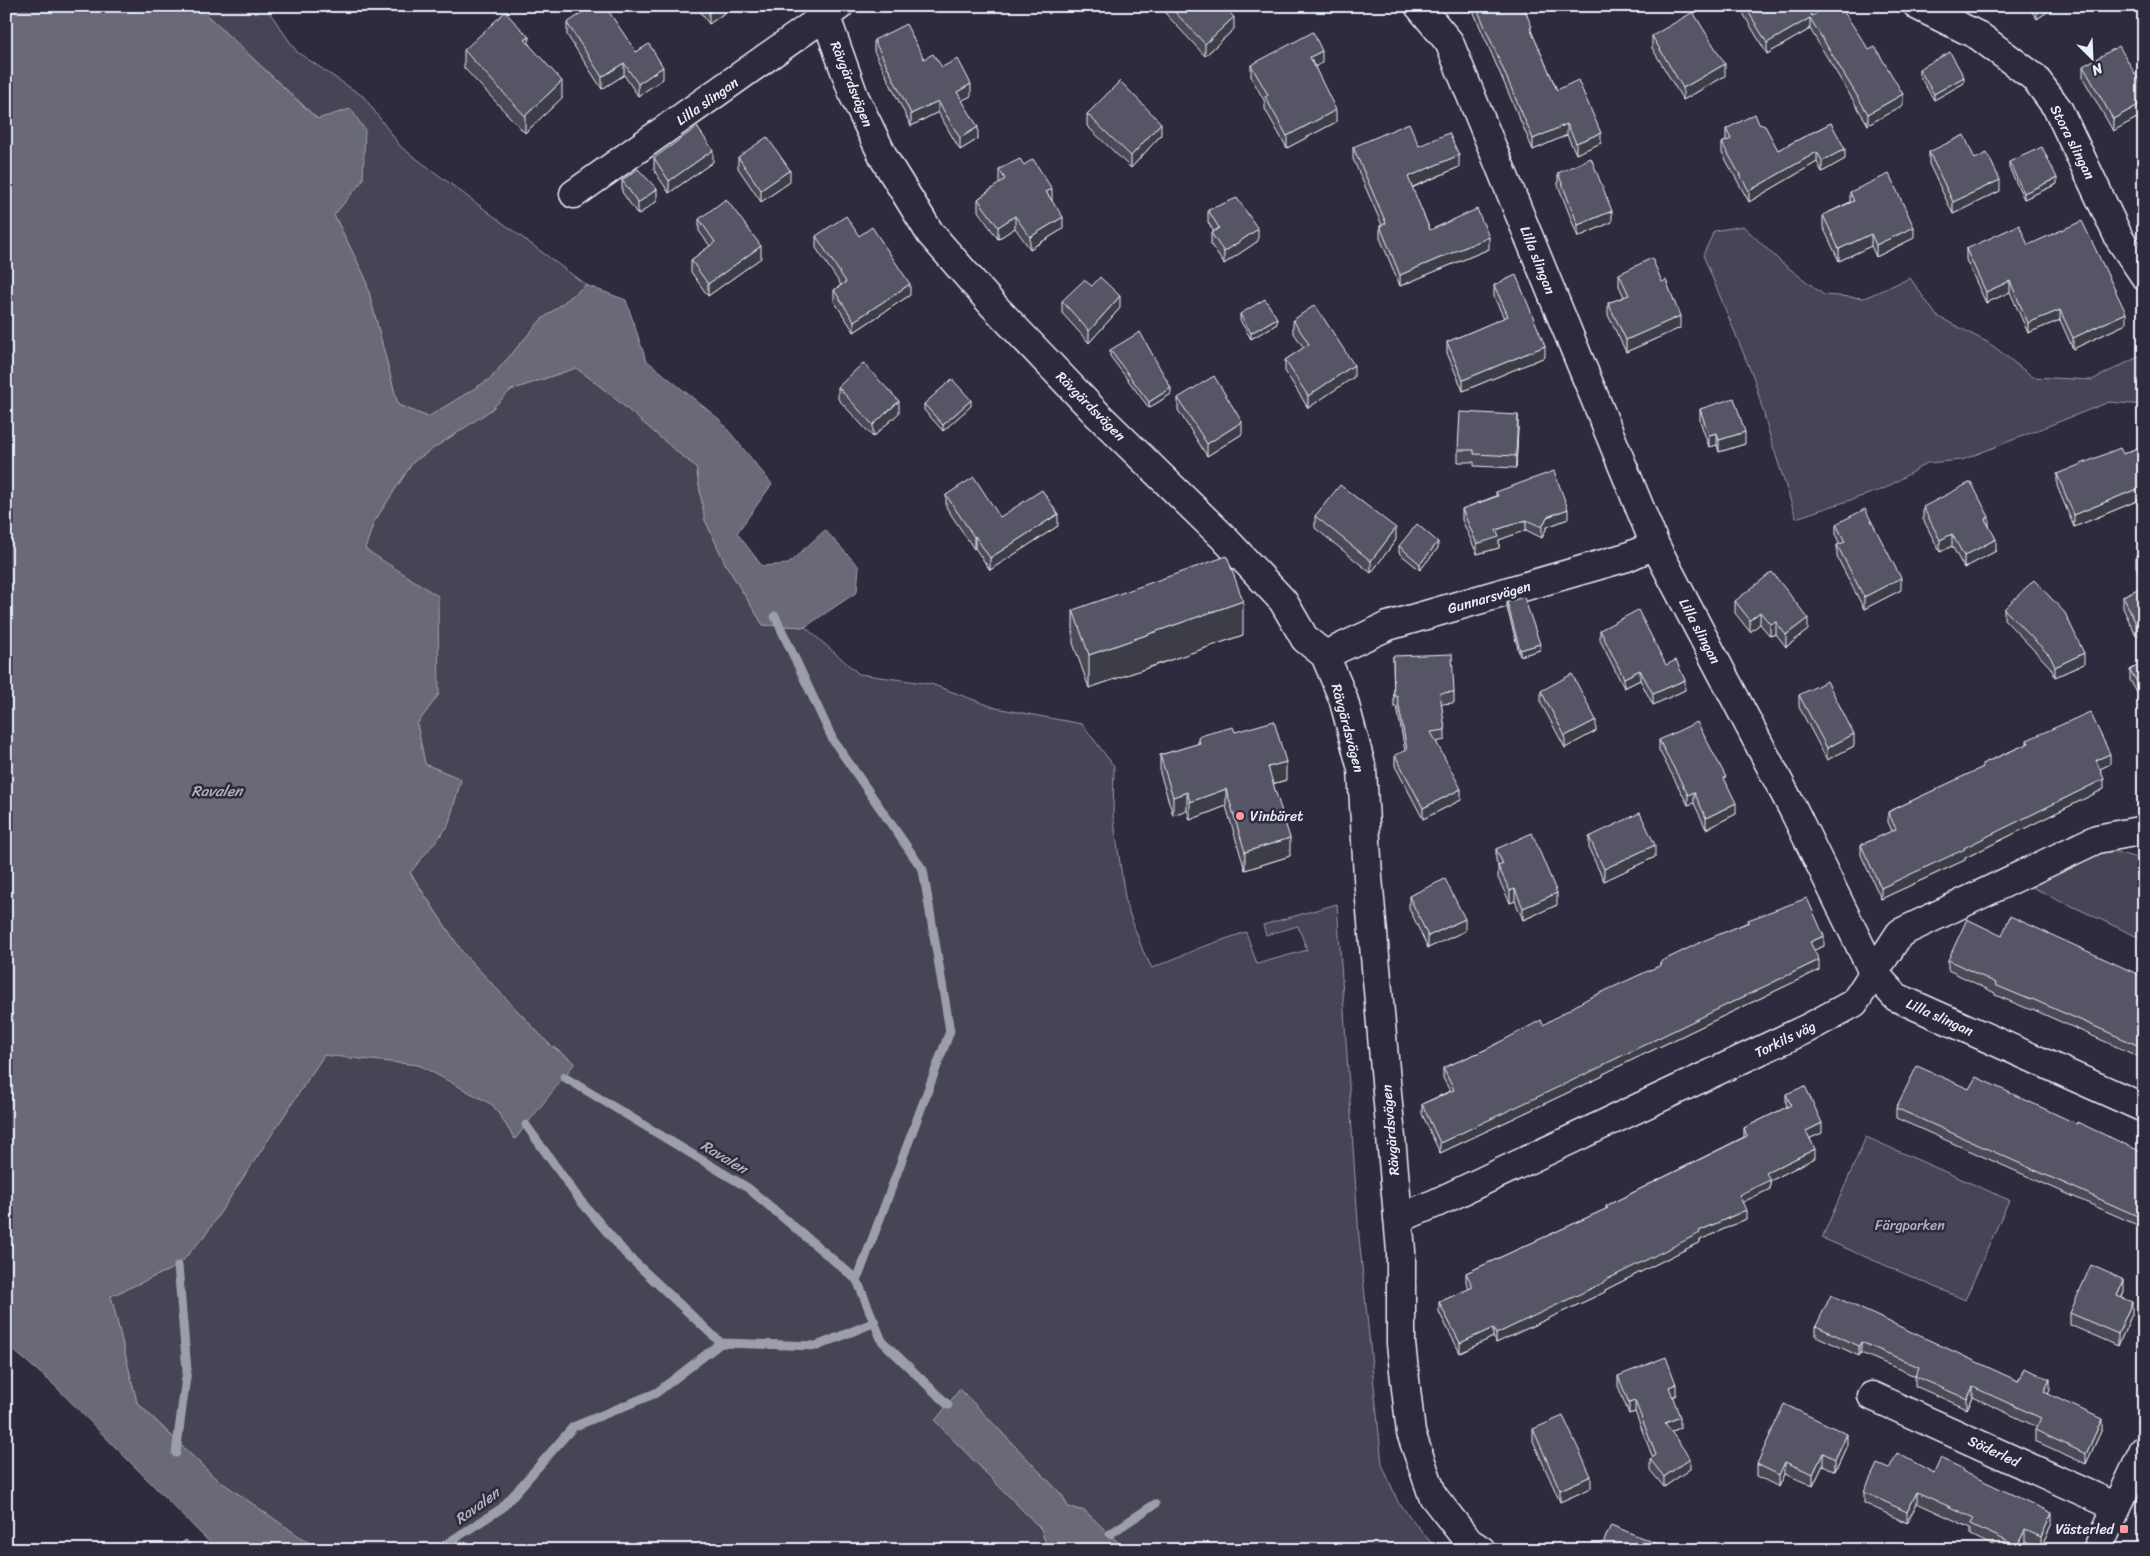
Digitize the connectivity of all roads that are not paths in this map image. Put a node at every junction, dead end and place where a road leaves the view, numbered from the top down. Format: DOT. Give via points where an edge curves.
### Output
graph roads {
  1 [pos="1419,6"];
  2 [pos="1918,6"];
  3 [pos="829,10"];
  4 [pos="574,194"];
  5 [pos="2144,275"];
  6 [pos="1655,545"];
  7 [pos="1325,655"];
  8 [pos="2144,830"];
  9 [pos="1873,972"];
  10 [pos="2144,1108"];
  11 [pos="1398,1219"];
  12 [pos="1872,1396"];
  13 [pos="2144,1450"];
  14 [pos="2136,1486"];
  15 [pos="2116,1507"];
  16 [pos="1481,1550"];
  17 [pos="2097,1550"];
  1 -- 6 [label="street, Lilla slingan" via="1449,42"];
  2 -- 5 [label="street, Stora slingan" via="1979,36 2035,78 2058,110 2119,238"];
  3 -- 4 [label="street, Lilla slingan"];
  3 -- 7 [label="street, Rävgärdsvägen" via="854,96 885,160 930,233 992,304 1085,401 1284,601 1305,639"];
  6 -- 7 [label="street, Gunnarsvägen" via="1627,557 1388,626"];
  6 -- 9 [label="street, Lilla slingan" via="1794,811"];
  7 -- 11 [label="street, Rävgärdsvägen" via="1343,698 1362,770 1368,887"];
  8 -- 9 [label="street, Torkils väg" via="2097,840 1900,933"];
  9 -- 10 [label="street, Lilla slingan" via="1896,997"];
  9 -- 11 [label="street, Torkils väg" via="1854,1003 1808,1028"];
  11 -- 16 [label="street, Rävgärdsvägen" via="1401,1344 1411,1433 1433,1496 1469,1542"];
  12 -- 15 [label="street, Söderled"];
  13 -- 14 [label="street"];
  14 -- 15 [label="street"];
  15 -- 17 [label="street"];
}
